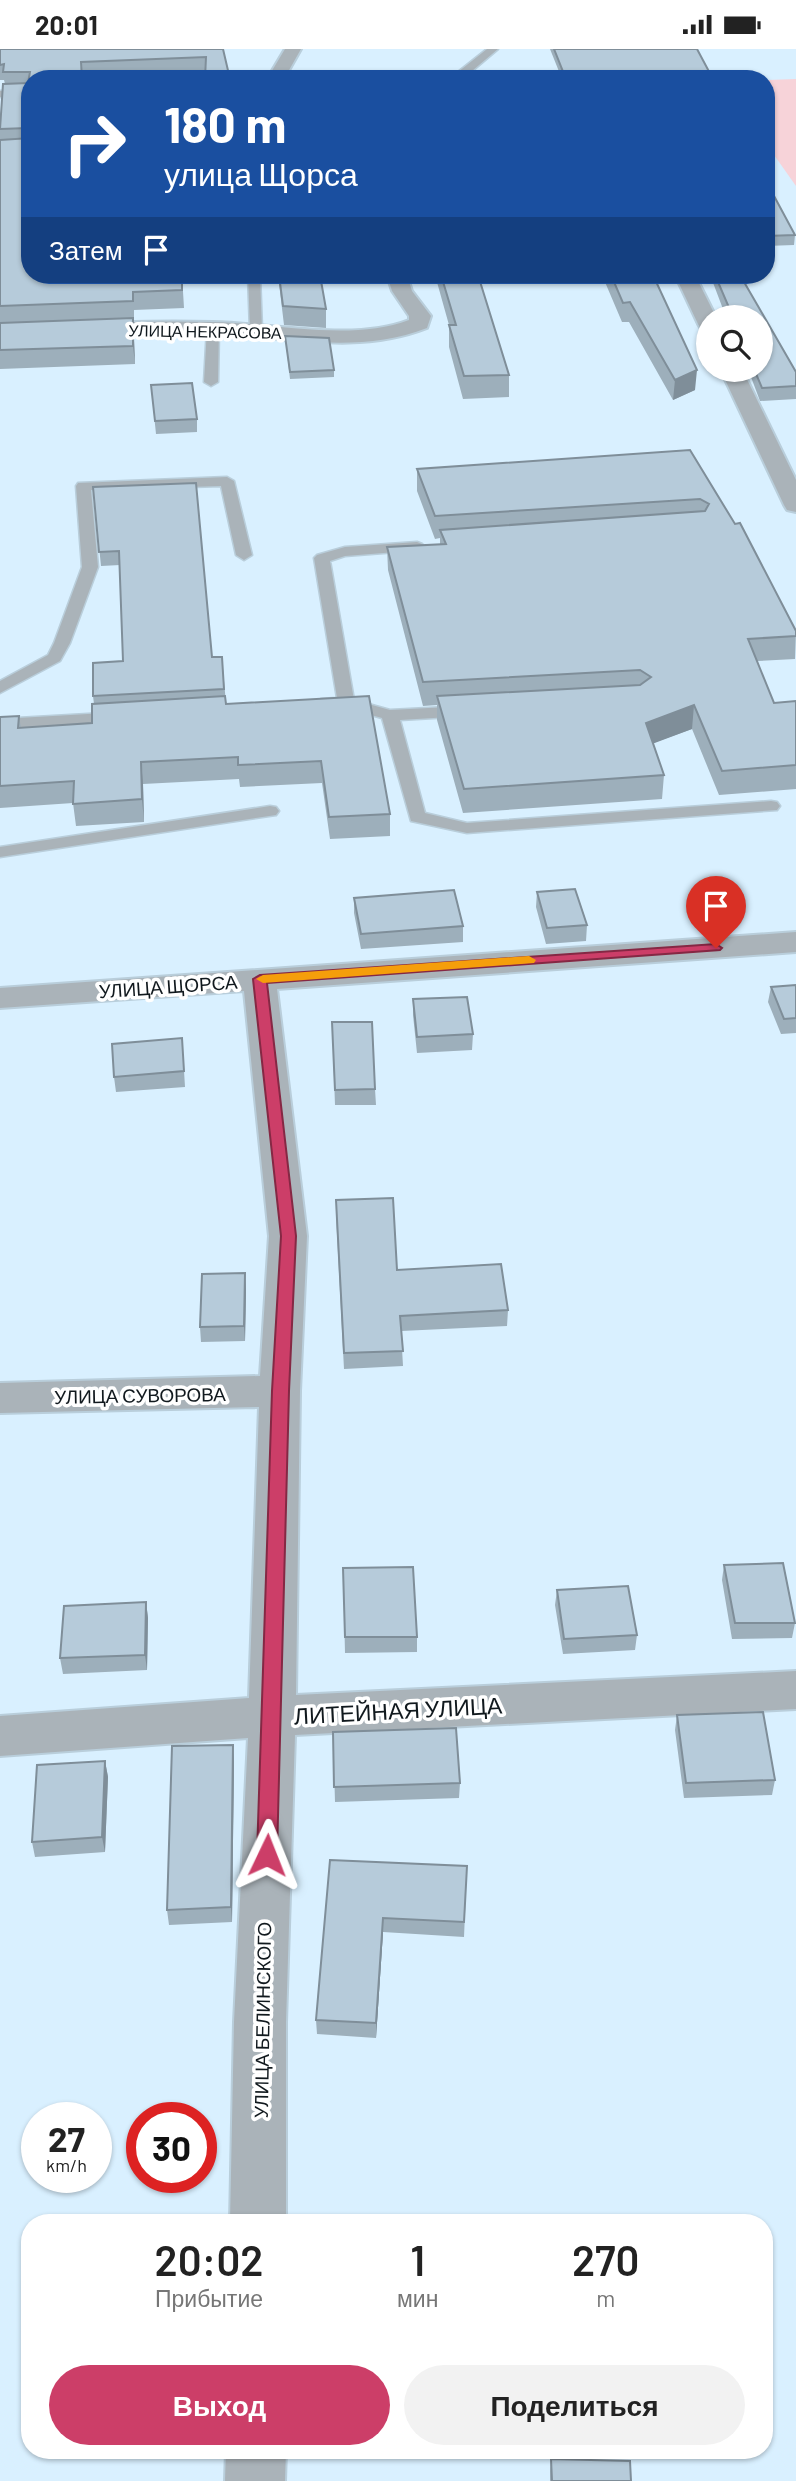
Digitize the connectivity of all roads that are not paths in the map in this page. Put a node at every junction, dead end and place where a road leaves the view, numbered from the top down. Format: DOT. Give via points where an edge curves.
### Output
graph roads {
  1 [pos="293,49"];
  2 [pos="493,49"];
  3 [pos="280,70"];
  4 [pos="463,70"];
  5 [pos="21,93"];
  6 [pos="0,94"];
  7 [pos="254,284"];
  8 [pos="400,284"];
  9 [pos="689,284"];
  10 [pos="700,305"];
  11 [pos="213,328"];
  12 [pos="256,330"];
  13 [pos="0,333"];
  14 [pos="211,382"];
  15 [pos="738,382"];
  16 [pos="793,492"];
  17 [pos="426,546"];
  18 [pos="244,555"];
  19 [pos="0,688"];
  20 [pos="346,703"];
  21 [pos="304,705"];
  22 [pos="486,710"];
  23 [pos="390,715"];
  24 [pos="138,716"];
  25 [pos="0,724"];
  26 [pos="771,806"];
  27 [pos="270,811"];
  28 [pos="0,852"];
  29 [pos="796,942"];
  30 [pos="260,979"];
  31 [pos="0,998"];
  32 [pos="281,1391"];
  33 [pos="0,1398"];
  34 [pos="796,1690"];
  35 [pos="272,1716"];
  36 [pos="0,1736"];
  37 [pos="258,2214"];
  38 [pos="256,2459"];
  39 [pos="255,2481"];
  1 -- 3 [label="street"];
  2 -- 4 [label="lane"];
  5 -- 6 [label="lane"];
  7 -- 12 [label="lane"];
  8 -- 12 [label="street, УЛИЦА НЕКРАСОВА" via="420,316 419,323 410,328 365,334"];
  9 -- 10 [label="street"];
  11 -- 12 [label="street, УЛИЦА НЕКРАСОВА"];
  11 -- 13 [label="street, УЛИЦА НЕКРАСОВА"];
  11 -- 14 [label="lane"];
  15 -- 16 [label="street"];
  17 -- 20 [label="lane" via="322,558"];
  18 -- 19 [label="lane" via="227,481 83,486 90,568 62,643 54,658"];
  20 -- 21 [label="lane"];
  20 -- 23 [label="lane"];
  22 -- 23 [label="lane"];
  23 -- 26 [label="lane" via="417,817 429,820 467,828"];
  24 -- 25 [label="lane"];
  27 -- 28 [label="lane"];
  29 -- 30 [label="street, УЛИЦА ЩОРСА"];
  30 -- 31 [label="street, УЛИЦА ЩОРСА"];
  30 -- 32 [label="street, УЛИЦА БЕЛИНСКОГО" via="288,1236"];
  32 -- 33 [label="street, УЛИЦА СУВОРОВА"];
  32 -- 35 [label="street, УЛИЦА БЕЛИНСКОГО"];
  34 -- 35 [label="street, ЛИТЕЙНАЯ УЛИЦА"];
  35 -- 36 [label="street, ЛИТЕЙНАЯ УЛИЦА"];
  35 -- 37 [label="street, УЛИЦА БЕЛИНСКОГО"];
  38 -- 39 [label="street"];
}
